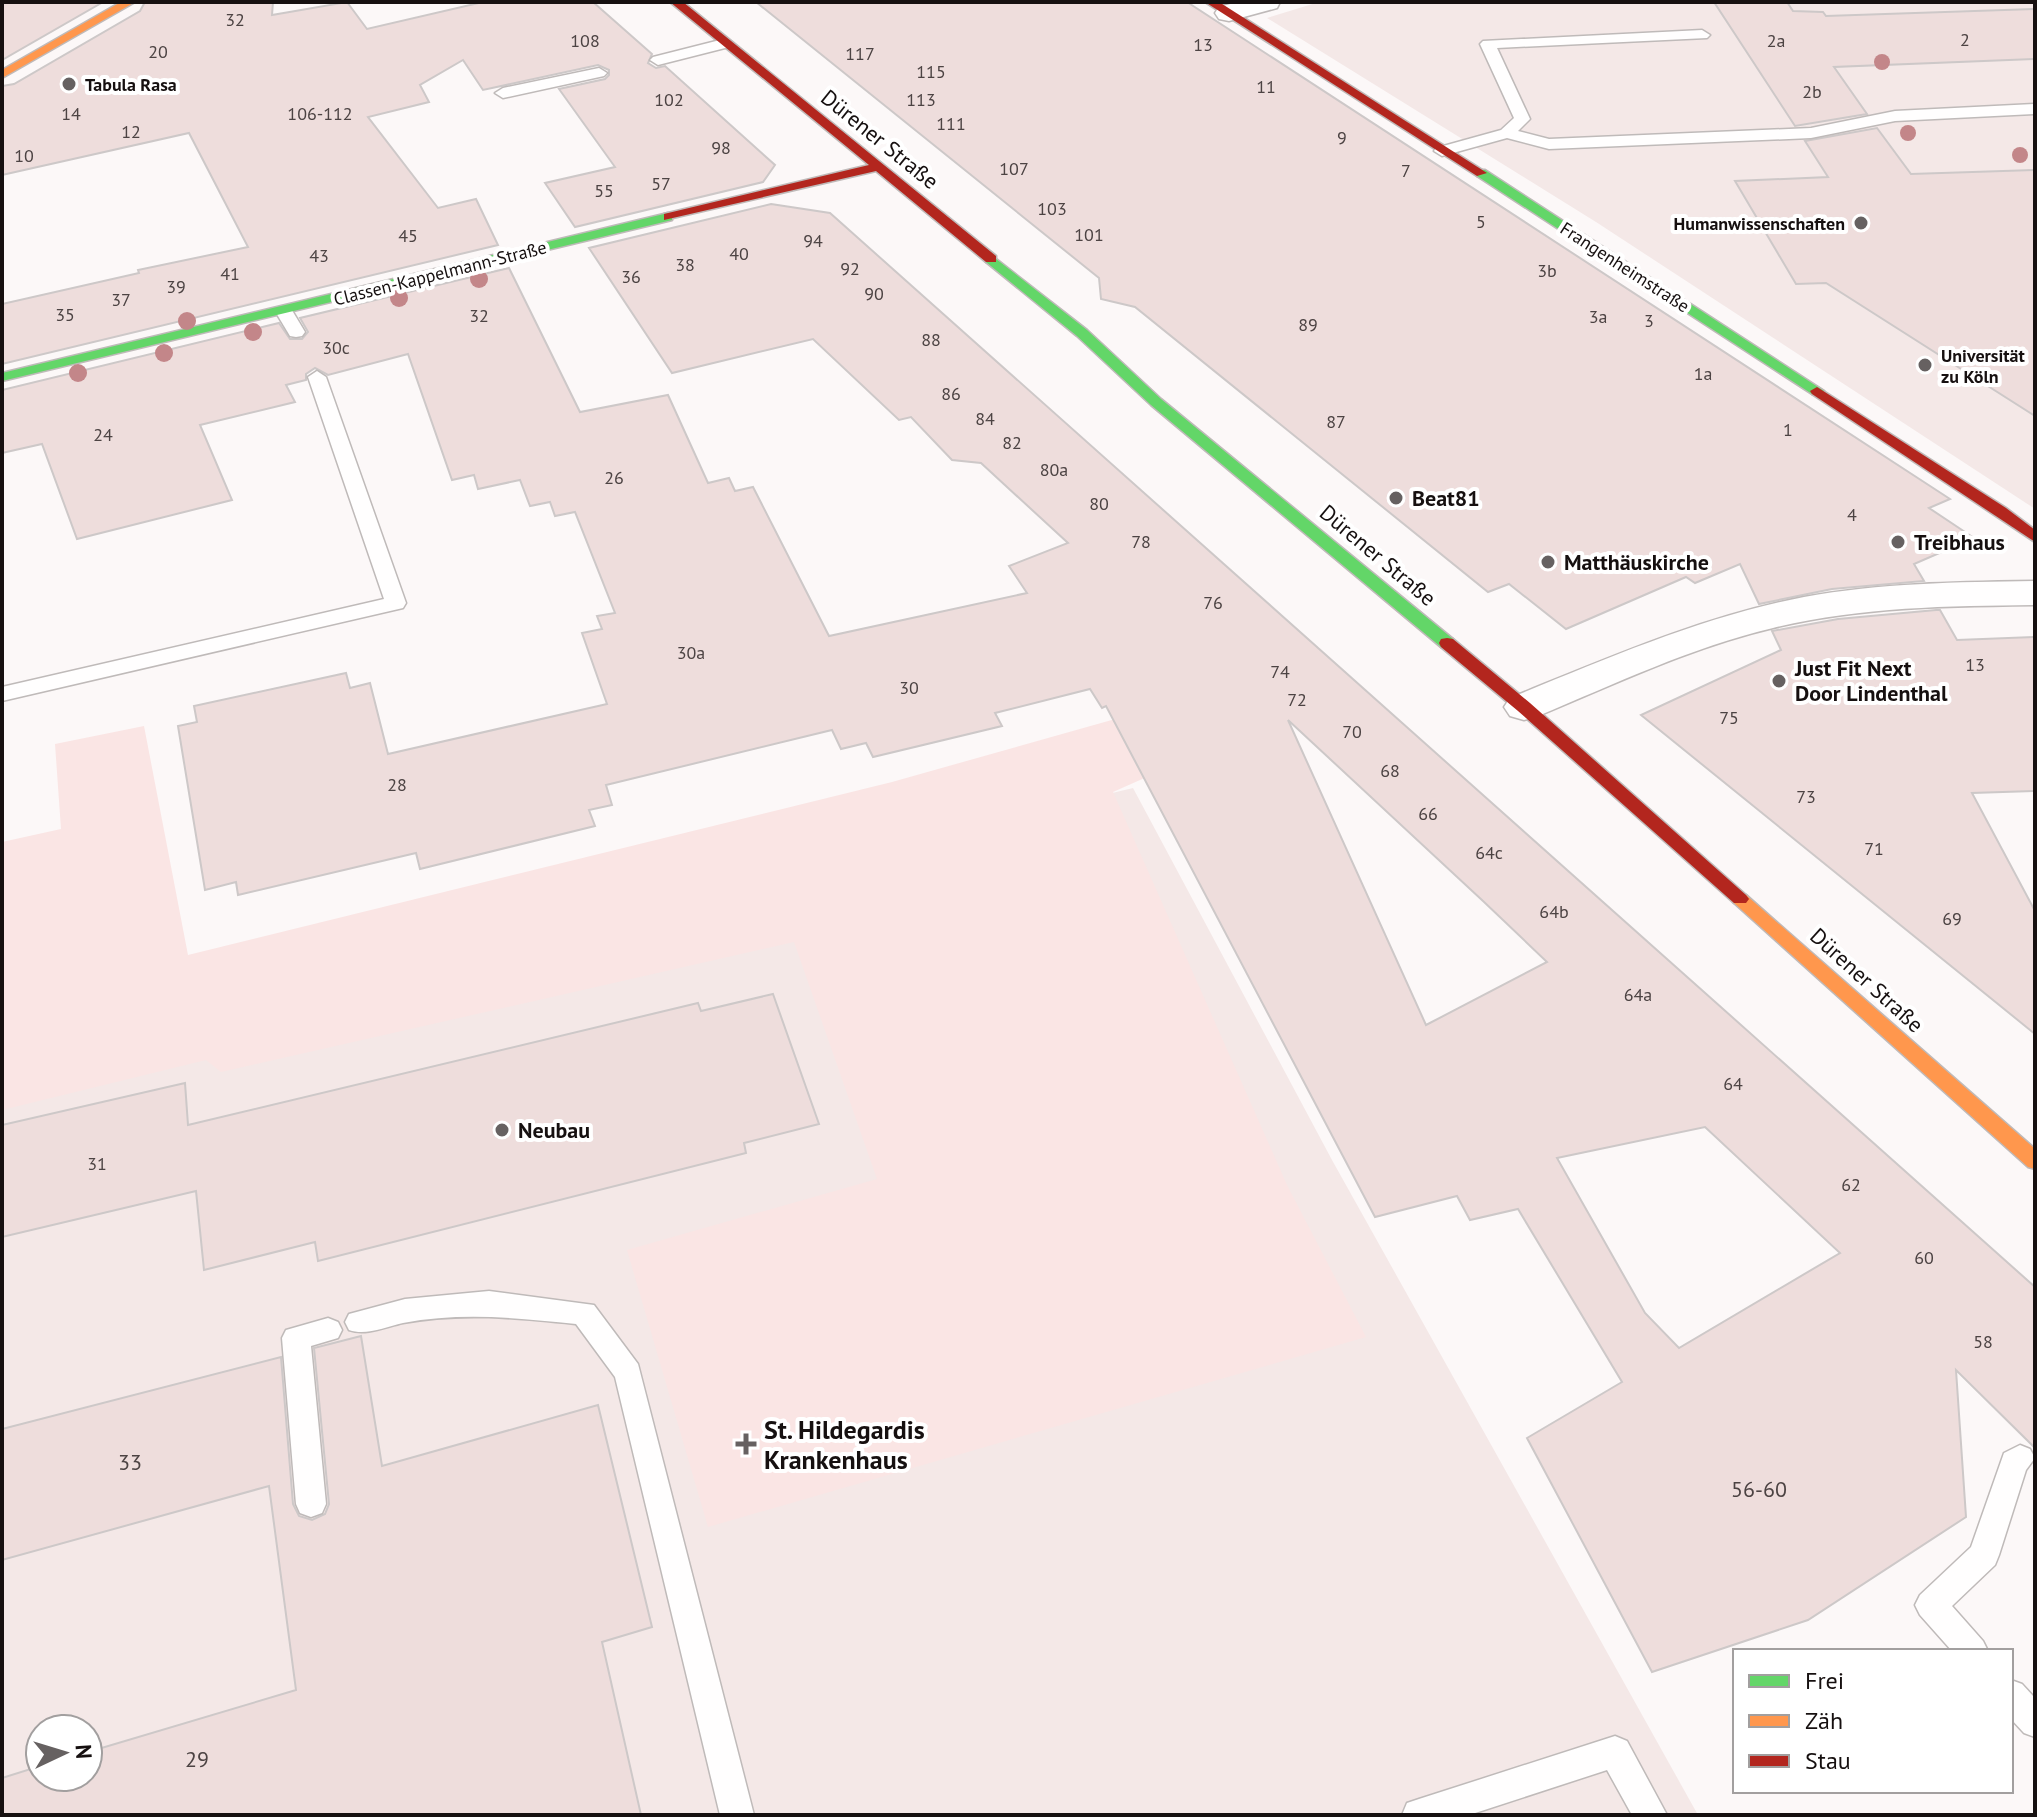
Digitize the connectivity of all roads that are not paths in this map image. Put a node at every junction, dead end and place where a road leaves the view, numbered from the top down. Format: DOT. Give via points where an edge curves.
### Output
graph roads {
  1 [pos="129,2"];
  2 [pos="676,2"];
  3 [pos="1267,2"];
  4 [pos="1220,8"];
  5 [pos="1702,35"];
  6 [pos="724,44"];
  7 [pos="658,60"];
  8 [pos="599,73"];
  9 [pos="2,75"];
  10 [pos="503,93"];
  11 [pos="2035,109"];
  12 [pos="1507,133"];
  13 [pos="1442,151"];
  14 [pos="877,167"];
  15 [pos="284,311"];
  16 [pos="296,332"];
  17 [pos="2,377"];
  18 [pos="317,377"];
  19 [pos="2035,537"];
  20 [pos="2035,593"];
  21 [pos="2,694"];
  22 [pos="1524,707"];
  23 [pos="2035,1161"];
  24 [pos="359,1322"];
  25 [pos="328,1330"];
  26 [pos="2020,1458"];
  27 [pos="311,1504"];
  28 [pos="1970,1649"];
  29 [pos="2013,1697"];
  30 [pos="2035,1722"];
  31 [pos="737,1815"];
  32 [pos="1419,1815"];
  33 [pos="1650,1815"];
  1 -- 9 [label="street"];
  2 -- 6 [label="street, Dürener Straße"];
  3 -- 4 [label="street"];
  4 -- 13 [label="street, Frangenheimstraße"];
  5 -- 12 [label="lane" via="1488,44 1522,119"];
  6 -- 7 [label="lane"];
  6 -- 14 [label="street, Dürener Straße"];
  8 -- 10 [label="lane"];
  11 -- 12 [label="lane" via="1895,116 1795,134 1549,144"];
  12 -- 13 [label="lane"];
  13 -- 19 [label="street, Frangenheimstraße"];
  14 -- 15 [label="street, Classen-Kappelmann-Straße"];
  14 -- 22 [label="street, Dürener Straße"];
  15 -- 16 [label="lane"];
  15 -- 17 [label="street, Classen-Kappelmann-Straße"];
  18 -- 21 [label="lane" via="396,603"];
  20 -- 22 [label="street" via="1912,595 1804,609 1691,639"];
  22 -- 23 [label="street, Dürener Straße"];
  24 -- 31 [label="lane" via="405,1311 489,1303 584,1313 628,1373"];
  25 -- 27 [label="lane" via="296,1338"];
  26 -- 28 [label="lane" via="2014,1462 1984,1555 1931,1605"];
  29 -- 30 [label="lane"];
  32 -- 33 [label="lane" via="1615,1752"];
}
